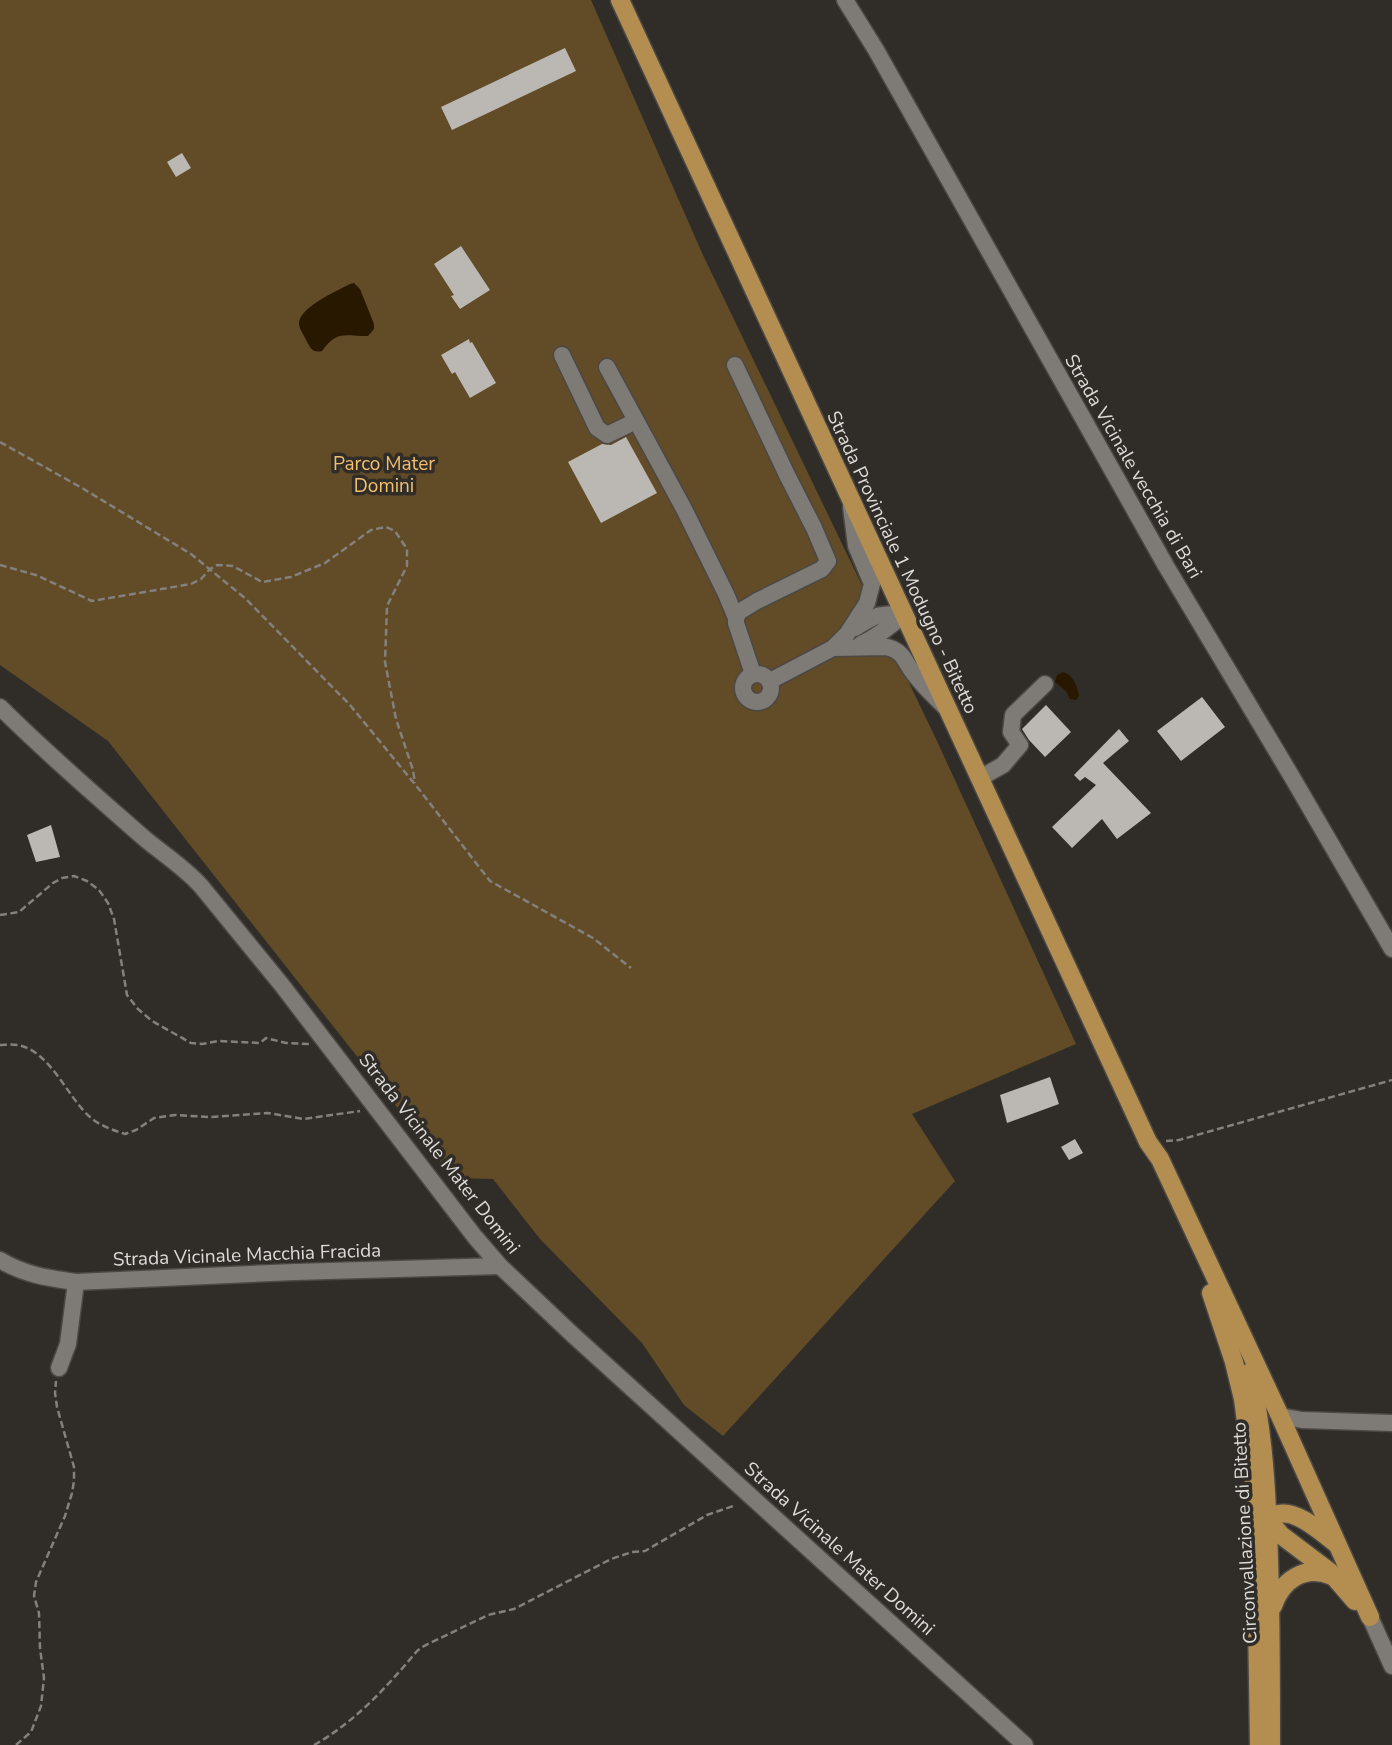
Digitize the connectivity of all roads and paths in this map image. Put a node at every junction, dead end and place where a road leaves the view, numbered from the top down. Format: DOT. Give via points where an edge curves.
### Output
graph roads {
  1 [pos="620,0"];
  2 [pos="845,0"];
  3 [pos="562,355"];
  4 [pos="735,365"];
  5 [pos="607,367"];
  6 [pos="636,421"];
  7 [pos="0,442"];
  8 [pos="850,501"];
  9 [pos="0,565"];
  10 [pos="209,569"];
  11 [pos="904,614"];
  12 [pos="736,618"];
  13 [pos="851,640"];
  14 [pos="753,674"];
  15 [pos="770,681"];
  16 [pos="1045,684"];
  17 [pos="0,707"];
  18 [pos="949,712"];
  19 [pos="980,778"];
  20 [pos="415,785"];
  21 [pos="0,915"];
  22 [pos="1392,949"];
  23 [pos="631,968"];
  24 [pos="326,1042"];
  25 [pos="0,1045"];
  26 [pos="1392,1080"];
  27 [pos="376,1108"];
  28 [pos="1148,1142"];
  29 [pos="0,1260"];
  30 [pos="500,1266"];
  31 [pos="76,1282"];
  32 [pos="1230,1325"];
  33 [pos="59,1368"];
  34 [pos="1280,1416"];
  35 [pos="1392,1423"];
  36 [pos="751,1495"];
  37 [pos="1261,1525"];
  38 [pos="1337,1544"];
  39 [pos="1342,1584"];
  40 [pos="1270,1616"];
  41 [pos="1370,1617"];
  42 [pos="1392,1666"];
  43 [pos="16,1745"];
  44 [pos="314,1745"];
  45 [pos="1026,1745"];
  46 [pos="1259,1745"];
  47 [pos="1270,1745"];
  1 -- 8 [label="main road, Strada Provinciale 1 Modugno - Bitetto"];
  2 -- 22 [label="street, Strada Vicinale vecchia di Bari" via="1166,566"];
  3 -- 6 [label="street" via="597,428 607,435"];
  4 -- 12 [label="street" via="828,561 822,569 757,601"];
  5 -- 6 [label="street"];
  6 -- 12 [label="street"];
  7 -- 10 [label="path"];
  8 -- 11 [label="main road, Strada Provinciale 1 Modugno - Bitetto"];
  8 -- 13 [label="street" via="856,546 872,584"];
  9 -- 10 [label="path" via="36,575 92,601 191,583"];
  10 -- 20 [label="path" via="246,599 350,705"];
  10 -- 20 [label="path" via="233,566 262,582 325,563 372,530 386,527 395,531 407,549 407,566 387,606 385,662"];
  11 -- 13 [label="street" via="870,640"];
  11 -- 18 [label="main road, Strada Provinciale 1 Modugno - Bitetto"];
  12 -- 14 [label="street"];
  13 -- 15 [label="street"];
  13 -- 18 [label="street" via="901,653 914,675"];
  14 -- 15 [label="street"];
  14 -- 15 [label="street" via="743,684 749,700 767,699 772,691"];
  16 -- 19 [label="street" via="1013,715 1011,732 1020,745 1003,765"];
  17 -- 24 [label="street, Strada Vicinale Mater Domini" via="135,830 189,872"];
  18 -- 19 [label="main road, Strada Provinciale 1 Modugno - Bitetto"];
  19 -- 28 [label="main road, Strada Provinciale 1 Modugno - Bitetto"];
  20 -- 23 [label="path" via="490,881 593,939"];
  21 -- 24 [label="path" via="19,912 62,878 87,881 99,890 114,919 127,995 152,1021 191,1043 260,1044 266,1038 286,1043"];
  24 -- 27 [label="street, Strada Vicinale Mater Domini"];
  25 -- 27 [label="path" via="27,1048 42,1059 92,1119 125,1134 154,1118 175,1115 268,1113 304,1119"];
  26 -- 28 [label="path" via="1179,1140"];
  27 -- 30 [label="street, Strada Vicinale Mater Domini"];
  28 -- 32 [label="main road, Strada Provinciale 1 Modugno - Bitetto" via="1160,1159"];
  29 -- 31 [label="street, Strada Vicinale Macchia Fracida" via="17,1270"];
  30 -- 31 [label="street, Strada Vicinale Macchia Fracida"];
  30 -- 36 [label="street, Strada Vicinale Mater Domini"];
  31 -- 33 [label="street" via="68,1344"];
  32 -- 34 [label="main road"];
  32 -- 37 [label="main road, Circonvallazione di Bitetto"];
  32 -- 37 [label="main road, Circonvallazione di Bitetto" via="1246,1354 1260,1421"];
  33 -- 43 [label="path" via="55,1394 74,1481 34,1596 44,1678 41,1706 31,1732"];
  34 -- 35 [label="street"];
  34 -- 38 [label="main road"];
  36 -- 44 [label="path" via="645,1551 611,1559 514,1609 488,1615 424,1646 381,1693"];
  36 -- 45 [label="street, Strada Vicinale Mater Domini"];
  37 -- 38 [label="main road" via="1277,1514 1291,1513"];
  37 -- 39 [label="main road"];
  37 -- 40 [label="main road, Circonvallazione di Bitetto"];
  37 -- 46 [label="main road, Circonvallazione di Bitetto"];
  38 -- 41 [label="main road"];
  39 -- 40 [label="main road" via="1317,1571 1305,1573 1278,1592"];
  39 -- 41 [label="main road"];
  40 -- 47 [label="main road, Circonvallazione di Bitetto"];
  41 -- 42 [label="street"];
}
